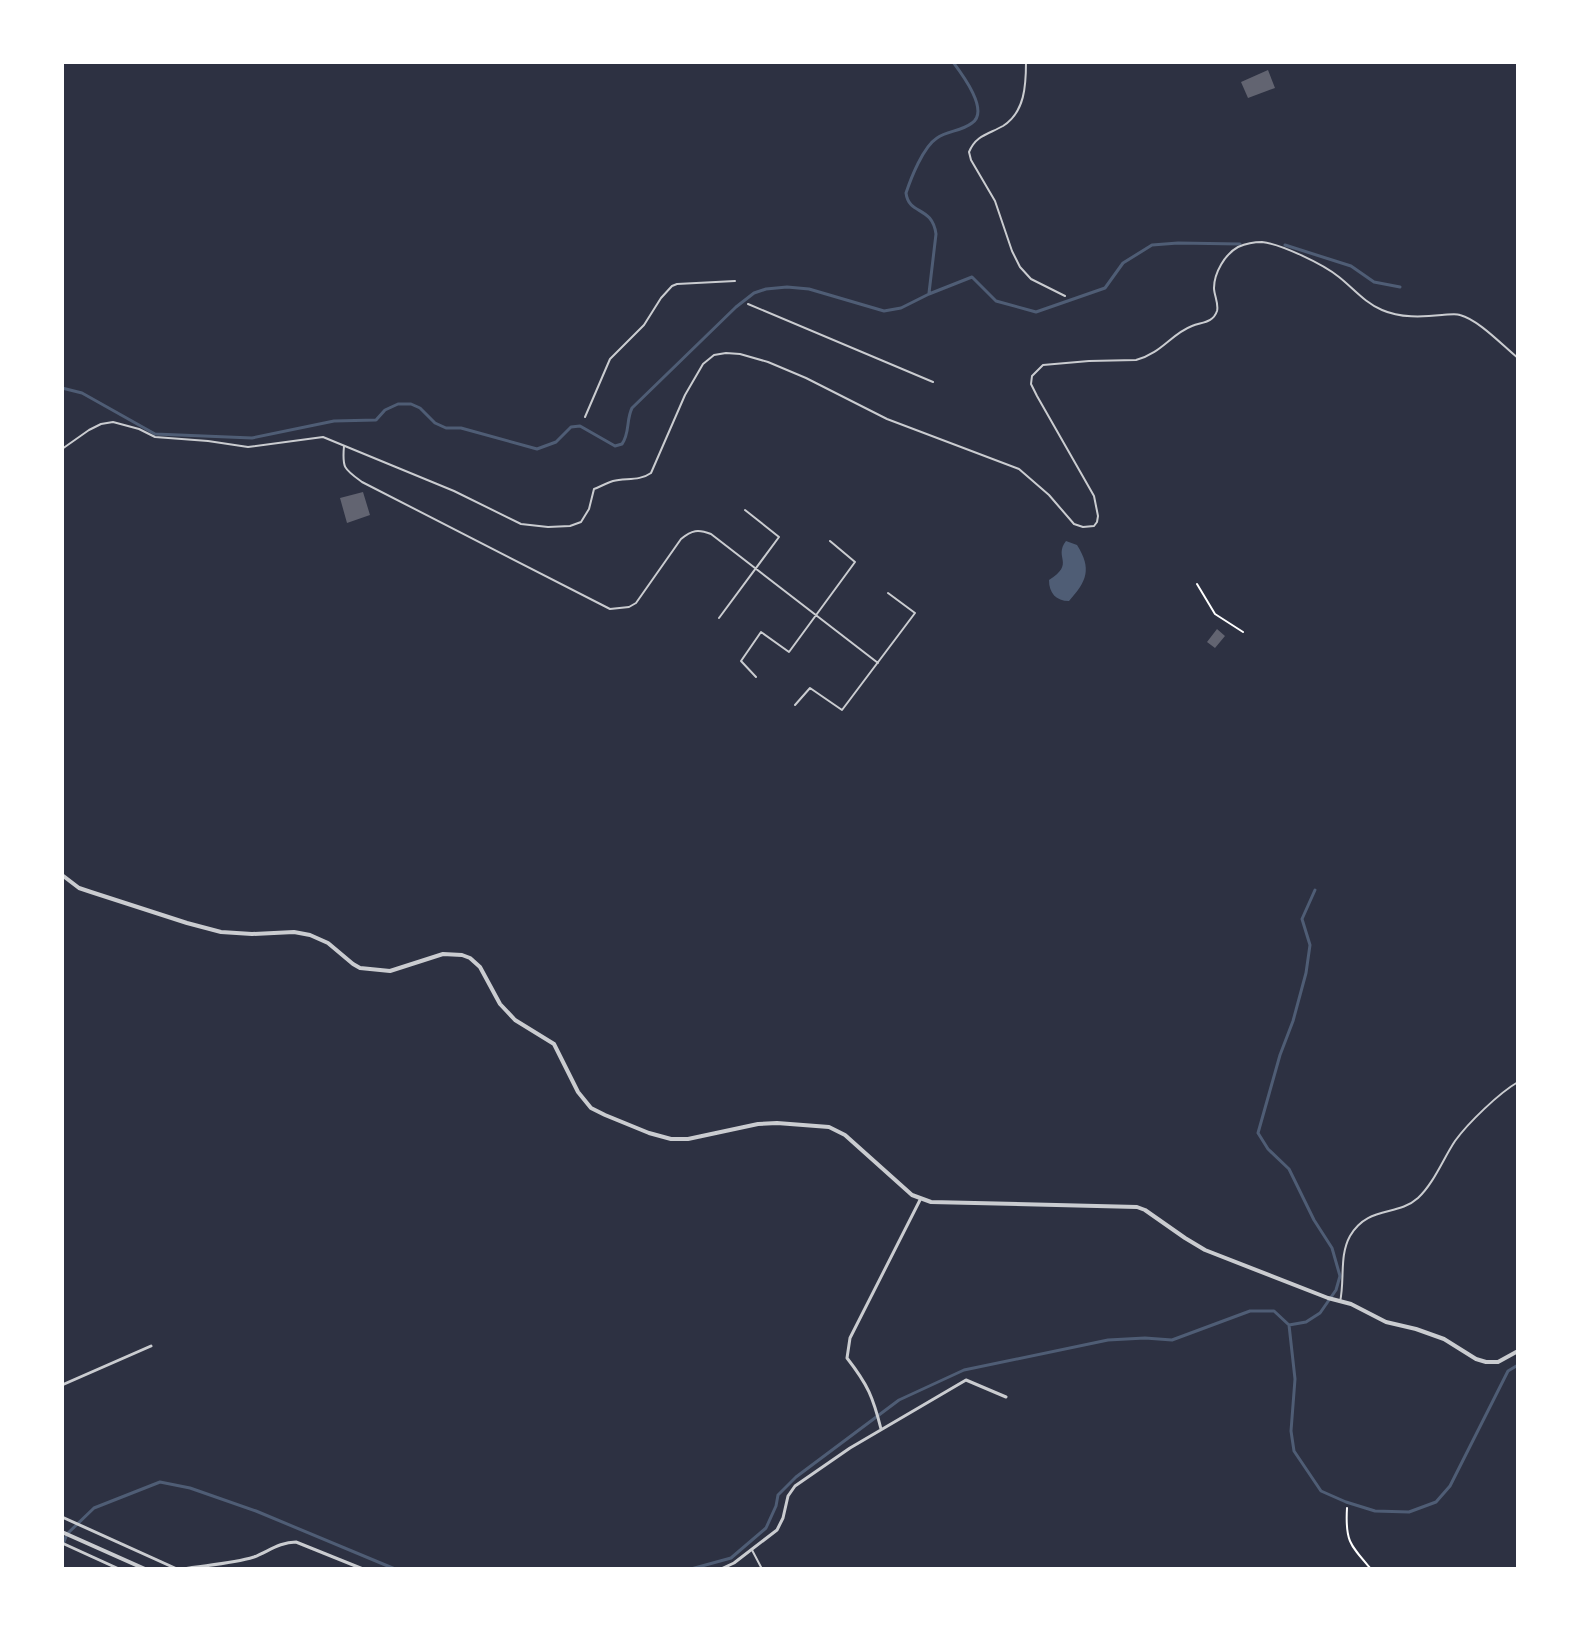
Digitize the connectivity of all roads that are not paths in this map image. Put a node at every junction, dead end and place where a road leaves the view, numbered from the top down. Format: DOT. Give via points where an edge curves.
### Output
graph roads {
  1 [pos="1026,62"];
  2 [pos="735,281"];
  3 [pos="1065,296"];
  4 [pos="748,304"];
  5 [pos="1518,358"];
  6 [pos="933,382"];
  7 [pos="585,417"];
  8 [pos="344,445"];
  9 [pos="62,449"];
  10 [pos="745,510"];
  11 [pos="830,541"];
  12 [pos="756,569"];
  13 [pos="888,593"];
  14 [pos="817,616"];
  15 [pos="719,618"];
  16 [pos="878,663"];
  17 [pos="756,677"];
  18 [pos="795,705"];
  19 [pos="62,875"];
  20 [pos="1518,1082"];
  21 [pos="920,1200"];
  22 [pos="1338,1301"];
  23 [pos="151,1346"];
  24 [pos="1518,1351"];
  25 [pos="62,1385"];
  26 [pos="1006,1397"];
  27 [pos="881,1429"];
  28 [pos="62,1517"];
  29 [pos="62,1532"];
  30 [pos="62,1543"];
  31 [pos="752,1550"];
  32 [pos="119,1569"];
  33 [pos="145,1569"];
  34 [pos="179,1569"];
  35 [pos="363,1569"];
  36 [pos="721,1569"];
  37 [pos="762,1569"];
  1 -- 3 [label="lane" via="1015,117 977,138 969,152 1020,267 1031,279"];
  2 -- 7 [label="lane" via="672,286 610,359"];
  4 -- 6 [label="lane"];
  5 -- 8 [label="lane" via="1459,314 1384,312 1309,259 1267,243 1236,248 1216,276 1218,309 1207,323 1190,327 1143,358 1043,365 1032,376 1037,396 1094,496 1098,516 1089,527 1074,524 1019,469 887,419 806,378 740,354 714,355 703,364 648,477 615,480 594,489 581,522 570,526 521,524"];
  8 -- 9 [label="lane" via="323,437 248,447 155,437 113,422 89,430"];
  8 -- 12 [label="lane" via="346,471 362,482 610,609 636,603 681,539 694,531 711,534"];
  10 -- 12 [label="lane" via="779,537"];
  11 -- 14 [label="lane" via="855,562"];
  12 -- 14 [label="lane"];
  12 -- 15 [label="lane"];
  13 -- 16 [label="lane" via="915,613"];
  14 -- 16 [label="lane"];
  14 -- 17 [label="lane" via="789,652 761,632 741,661"];
  16 -- 18 [label="lane" via="842,710 810,688"];
  19 -- 21 [label="street" via="79,888 221,932 310,935 360,968 390,971 443,954 470,958 515,1020 554,1044 591,1108 671,1139 758,1124 829,1127"];
  20 -- 22 [label="lane" via="1457,1139 1418,1198 1374,1214 1352,1233 1343,1250 1344,1285"];
  21 -- 22 [label="street" via="1137,1207 1205,1250"];
  21 -- 27 [label="street" via="850,1338 847,1358 864,1380"];
  22 -- 24 [label="street" via="1444,1339 1486,1362"];
  23 -- 25 [label="street"];
  26 -- 27 [label="street" via="966,1380"];
  27 -- 31 [label="street" via="795,1486 777,1530"];
  28 -- 34 [label="street"];
  29 -- 33 [label="street"];
  30 -- 32 [label="street"];
  31 -- 36 [label="street"];
  31 -- 37 [label="lane"];
  34 -- 35 [label="street" via="237,1561 286,1542"];
}
